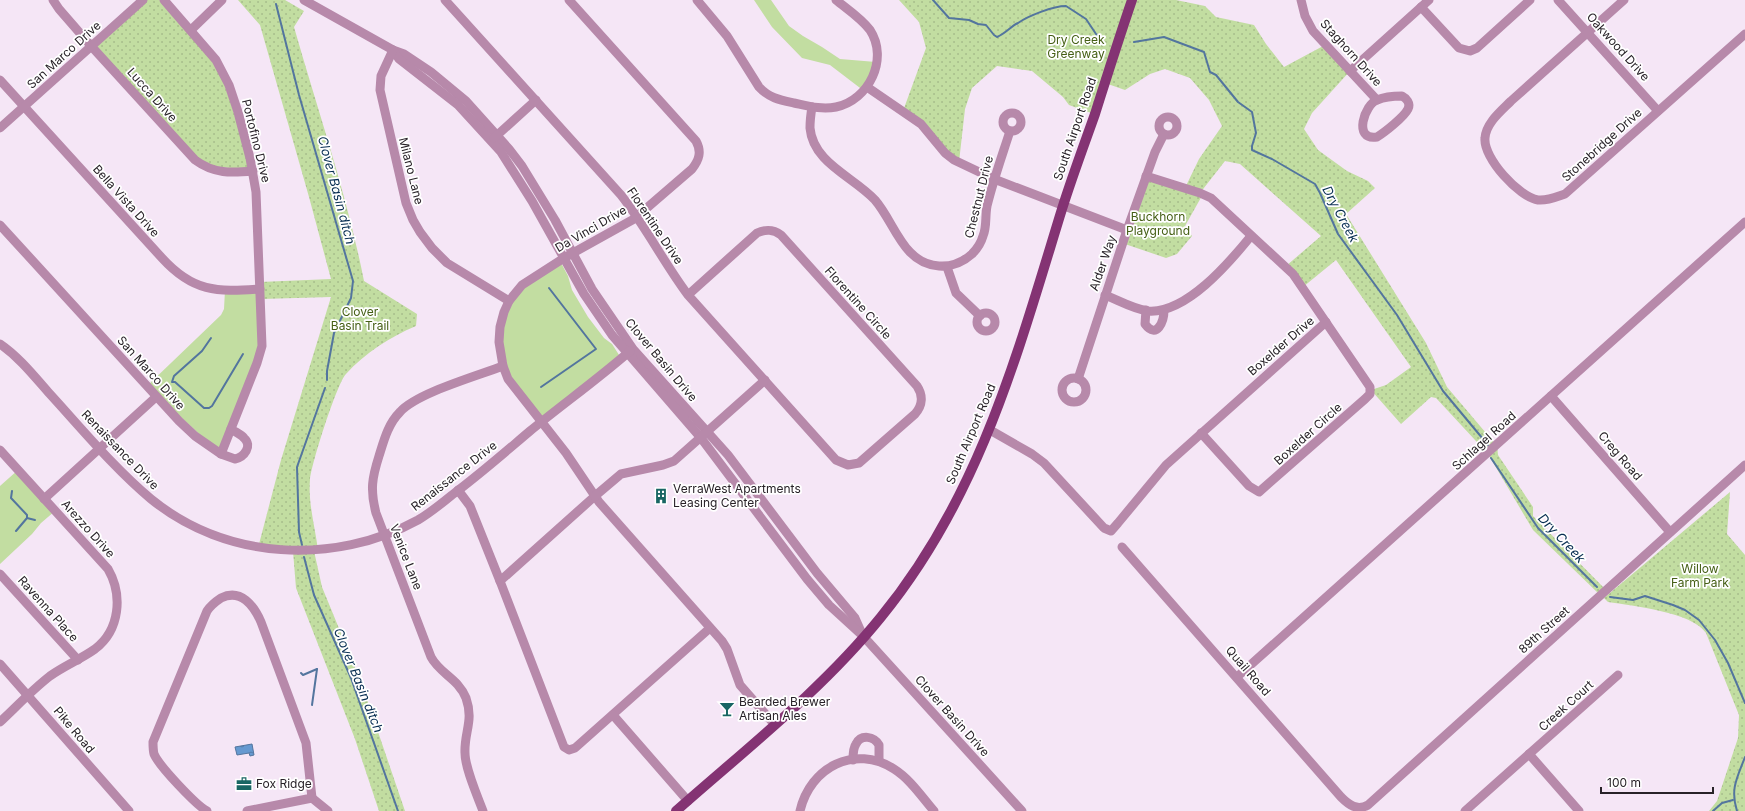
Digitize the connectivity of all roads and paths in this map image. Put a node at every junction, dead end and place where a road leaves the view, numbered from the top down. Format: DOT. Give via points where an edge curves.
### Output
graph roads {
  1 [pos="53,0"];
  2 [pos="143,0"];
  3 [pos="164,0"];
  4 [pos="222,0"];
  5 [pos="304,0"];
  6 [pos="445,0"];
  7 [pos="569,0"];
  8 [pos="697,0"];
  9 [pos="836,0"];
  10 [pos="1132,0"];
  11 [pos="1301,0"];
  12 [pos="1429,0"];
  13 [pos="1530,0"];
  14 [pos="1558,0"];
  15 [pos="1624,0"];
  16 [pos="1422,7"];
  17 [pos="191,30"];
  18 [pos="1588,32"];
  19 [pos="1745,34"];
  20 [pos="92,47"];
  21 [pos="393,50"];
  22 [pos="1350,71"];
  23 [pos="0,80"];
  24 [pos="867,87"];
  25 [pos="536,100"];
  26 [pos="1377,100"];
  27 [pos="24,106"];
  28 [pos="812,107"];
  29 [pos="1658,111"];
  30 [pos="0,128"];
  31 [pos="1010,131"];
  32 [pos="1164,134"];
  33 [pos="494,137"];
  34 [pos="253,171"];
  35 [pos="1146,176"];
  36 [pos="994,179"];
  37 [pos="1063,205"];
  38 [pos="637,217"];
  39 [pos="1745,222"];
  40 [pos="0,225"];
  41 [pos="1127,230"];
  42 [pos="1251,236"];
  43 [pos="568,256"];
  44 [pos="947,267"];
  45 [pos="260,289"];
  46 [pos="688,295"];
  47 [pos="1105,295"];
  48 [pos="509,301"];
  49 [pos="1146,310"];
  50 [pos="1164,310"];
  51 [pos="980,316"];
  52 [pos="1326,322"];
  53 [pos="0,344"];
  54 [pos="630,351"];
  55 [pos="503,366"];
  56 [pos="1078,379"];
  57 [pos="765,380"];
  58 [pos="156,396"];
  59 [pos="1551,396"];
  60 [pos="542,421"];
  61 [pos="231,429"];
  62 [pos="990,430"];
  63 [pos="1201,433"];
  64 [pos="705,435"];
  65 [pos="100,448"];
  66 [pos="0,450"];
  67 [pos="221,454"];
  68 [pos="846,465"];
  69 [pos="1745,465"];
  70 [pos="458,490"];
  71 [pos="595,496"];
  72 [pos="44,499"];
  73 [pos="1670,532"];
  74 [pos="385,535"];
  75 [pos="1122,547"];
  76 [pos="0,574"];
  77 [pos="500,580"];
  78 [pos="710,628"];
  79 [pos="864,637"];
  80 [pos="78,660"];
  81 [pos="0,664"];
  82 [pos="1618,675"];
  83 [pos="1238,677"];
  84 [pos="29,696"];
  85 [pos="613,715"];
  86 [pos="0,722"];
  87 [pos="775,725"];
  88 [pos="1529,754"];
  89 [pos="853,760"];
  90 [pos="879,761"];
  91 [pos="312,798"];
  92 [pos="688,801"];
  93 [pos="1357,808"];
  94 [pos="129,811"];
  95 [pos="207,811"];
  96 [pos="250,811"];
  97 [pos="328,811"];
  98 [pos="483,811"];
  99 [pos="676,811"];
  100 [pos="800,811"];
  101 [pos="934,811"];
  102 [pos="1022,811"];
  103 [pos="1465,811"];
  104 [pos="1579,811"];
  1 -- 20 [label="street, Lucca Drive"];
  2 -- 20 [label="street, San Marco Drive"];
  3 -- 17 [label="street, Portofino Drive"];
  4 -- 17 [label="street"];
  5 -- 21 [label="street, Clover Basin Drive"];
  6 -- 25 [label="street, Florentine Drive"];
  7 -- 38 [label="street, Da Vinci Drive" via="699,147 699,158 694,166"];
  8 -- 28 [label="street" via="727,36 764,92 775,98"];
  9 -- 24 [label="street" via="863,22 873,37 876,62"];
  10 -- 37 [label="main road, South Airport Road"];
  11 -- 22 [label="street, Staghorn Drive" via="1305,16 1313,31"];
  12 -- 16 [label="street"];
  13 -- 16 [label="street" via="1470,51 1458,46"];
  14 -- 18 [label="street, Oakwood Drive"];
  15 -- 18 [label="street, Stonebridge Drive"];
  16 -- 22 [label="street"];
  17 -- 34 [label="street, Portofino Drive" via="212,55 227,81"];
  18 -- 29 [label="street, Oakwood Drive"];
  18 -- 29 [label="street, Stonebridge Drive" via="1494,119 1487,129 1485,138 1486,151 1491,161 1523,194 1537,200 1549,200 1565,194"];
  19 -- 29 [label="street, Stonebridge Drive"];
  20 -- 27 [label="street, San Marco Drive"];
  20 -- 34 [label="street, Lucca Drive" via="198,162 221,172"];
  21 -- 33 [label="street, Clover Basin Drive" via="399,59"];
  21 -- 48 [label="street, Milano Lane" via="381,76 380,92 410,214 422,235 443,260"];
  22 -- 26 [label="street, Staghorn Drive"];
  23 -- 27 [label="street, Bella Vista Drive"];
  24 -- 28 [label="street" via="856,98 843,105"];
  24 -- 36 [label="street" via="921,124 951,158"];
  25 -- 33 [label="street"];
  25 -- 38 [label="street, Florentine Drive"];
  26 -- 26 [label="street, Staghorn Drive" via="1402,96 1409,106 1402,116 1379,136 1373,138 1364,134 1362,127 1371,105"];
  27 -- 30 [label="street, San Marco Drive"];
  27 -- 45 [label="street, Bella Vista Drive" via="180,275 198,286 209,288"];
  28 -- 44 [label="street" via="810,127 820,153 876,201 912,256 926,264"];
  31 -- 36 [label="street, Chestnut Drive"];
  32 -- 35 [label="street, Alder Way"];
  33 -- 43 [label="street, Clover Basin Drive" via="522,166"];
  34 -- 45 [label="street, Portofino Drive" via="258,221"];
  35 -- 41 [label="street, Alder Way"];
  35 -- 42 [label="street, Boxelder Drive" via="1208,197"];
  36 -- 37 [label="street"];
  36 -- 44 [label="street, Chestnut Drive" via="979,245 963,261"];
  37 -- 41 [label="street"];
  37 -- 62 [label="main road, South Airport Road" via="1026,328"];
  38 -- 43 [label="street, Da Vinci Drive"];
  38 -- 46 [label="street, Florentine Drive"];
  39 -- 59 [label="street, Schlagel Road"];
  40 -- 58 [label="street, San Marco Drive"];
  41 -- 47 [label="street, Alder Way"];
  42 -- 50 [label="street" via="1235,256 1189,298"];
  42 -- 52 [label="street, Boxelder Drive" via="1293,274"];
  43 -- 48 [label="street, Da Vinci Drive" via="527,280"];
  43 -- 54 [label="street, Clover Basin Drive" via="605,309"];
  44 -- 51 [label="street" via="956,293"];
  45 -- 61 [label="street, Portofino Drive" via="262,338 259,358"];
  46 -- 57 [label="street, Florentine Drive"];
  46 -- 68 [label="street, Florentine Circle" via="759,232 770,230 781,235 917,386 921,394 921,405 915,414 862,461 853,466"];
  47 -- 49 [label="street"];
  47 -- 56 [label="street, Alder Way"];
  48 -- 55 [label="street, Da Vinci Drive" via="499,333"];
  49 -- 50 [label="street"];
  49 -- 50 [label="street" via="1145,324 1148,328 1154,329 1162,325"];
  52 -- 63 [label="street, Boxelder Drive"];
  52 -- 63 [label="street, Boxelder Circle" via="1369,384 1370,393 1277,478 1261,491 1254,490"];
  53 -- 65 [label="street, Renaissance Drive" via="24,365"];
  54 -- 60 [label="street, Renaissance Drive"];
  54 -- 64 [label="street, Clover Basin Drive"];
  55 -- 60 [label="street, Da Vinci Drive" via="512,384"];
  55 -- 74 [label="street, Venice Lane" via="420,397 395,417 385,437 372,483 374,505"];
  57 -- 64 [label="street"];
  57 -- 68 [label="street, Florentine Drive" via="831,455"];
  58 -- 65 [label="street"];
  58 -- 67 [label="street, San Marco Drive" via="191,433"];
  59 -- 73 [label="street, Creg Road"];
  59 -- 83 [label="street, Schlagel Road"];
  60 -- 70 [label="street, Renaissance Drive"];
  60 -- 71 [label="street, Da Vinci Drive" via="577,467"];
  61 -- 67 [label="street"];
  61 -- 67 [label="street" via="245,439 248,444 246,451 242,457 235,459"];
  62 -- 63 [label="street, Boxelder Drive" via="1044,463 1107,530 1111,530 1118,523 1161,470"];
  62 -- 79 [label="main road, South Airport Road" via="971,473 927,553 890,606"];
  64 -- 71 [label="street" via="674,461 621,474"];
  64 -- 79 [label="street, Clover Basin Drive" via="807,579 849,625"];
  65 -- 72 [label="street"];
  65 -- 74 [label="street, Renaissance Drive" via="136,486 170,513 198,528 241,544 282,550 314,550 355,544"];
  66 -- 72 [label="street, Arezzo Drive"];
  69 -- 73 [label="street, 89th Street"];
  70 -- 74 [label="street, Renaissance Drive" via="419,519"];
  70 -- 77 [label="street" via="470,506"];
  71 -- 77 [label="street"];
  71 -- 78 [label="street, Da Vinci Drive" via="606,512"];
  72 -- 80 [label="street, Arezzo Drive" via="108,569 116,590 117,613 110,632 97,647"];
  73 -- 93 [label="street, 89th Street" via="1368,805"];
  74 -- 98 [label="street, Venice Lane" via="432,657 437,666 458,684 466,699 470,721 465,754"];
  75 -- 83 [label="street, Quail Road"];
  76 -- 80 [label="street, Ravenna Place"];
  77 -- 85 [label="street" via="564,747 573,750"];
  78 -- 85 [label="street"];
  78 -- 87 [label="street, Da Vinci Drive" via="726,647 740,685"];
  79 -- 87 [label="main road, South Airport Road" via="831,673"];
  79 -- 102 [label="street, Clover Basin Drive"];
  80 -- 84 [label="street, Arezzo Drive" via="51,676"];
  81 -- 84 [label="street, Pike Road"];
  82 -- 88 [label="street, Creek Court"];
  83 -- 93 [label="street, Quail Road" via="1341,797"];
  84 -- 86 [label="street, Arezzo Drive"];
  84 -- 94 [label="street, Pike Road"];
  85 -- 92 [label="street"];
  87 -- 92 [label="main road, South Airport Road"];
  88 -- 103 [label="street, Creek Court"];
  88 -- 104 [label="street"];
  89 -- 90 [label="street"];
  89 -- 90 [label="street" via="856,744 866,737 874,739 879,745"];
  89 -- 100 [label="street" via="835,764 820,773 807,791"];
  90 -- 101 [label="street" via="901,774"];
  91 -- 95 [label="street" via="306,743 261,622 248,602 231,595 216,601 207,611 153,742 153,751 158,760 195,802"];
  91 -- 96 [label="street"];
  91 -- 97 [label="street"];
  92 -- 99 [label="main road, South Airport Road"];
}
